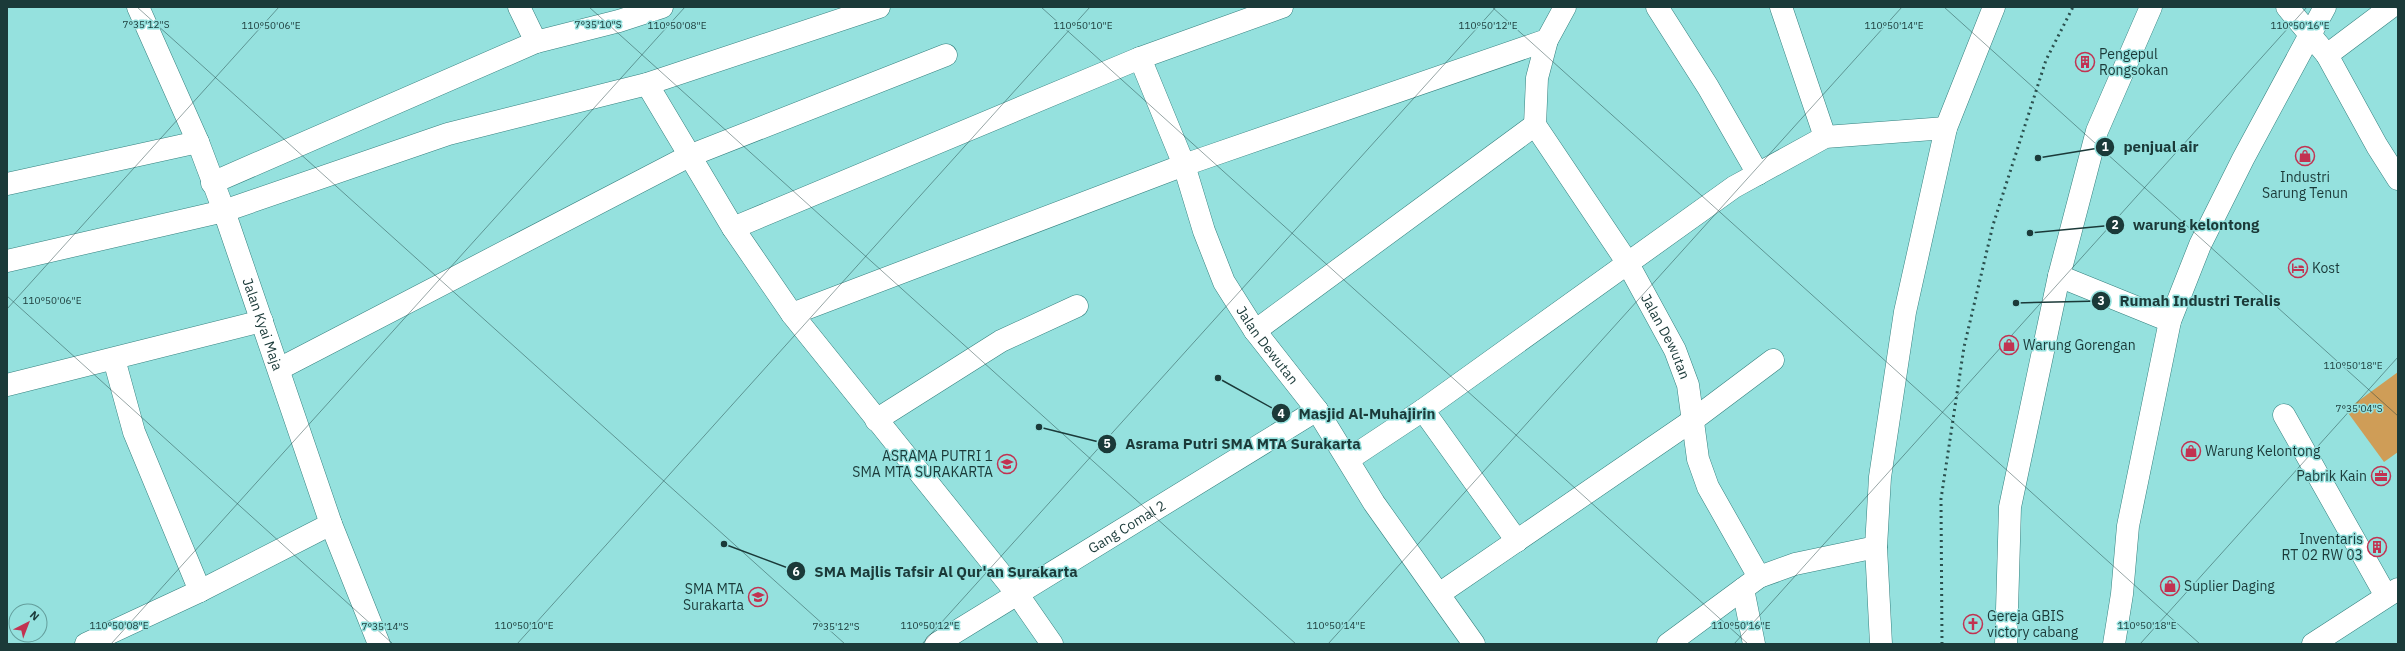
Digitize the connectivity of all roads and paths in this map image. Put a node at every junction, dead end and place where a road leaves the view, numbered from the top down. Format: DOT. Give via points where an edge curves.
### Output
graph roads {
  1 [pos="138,7"];
  2 [pos="519,7"];
  3 [pos="662,7"];
  4 [pos="879,7"];
  5 [pos="1282,7"];
  6 [pos="1566,7"];
  7 [pos="1657,7"];
  8 [pos="1781,7"];
  9 [pos="1994,7"];
  10 [pos="2151,7"];
  11 [pos="2287,7"];
  12 [pos="2325,7"];
  13 [pos="2391,7"];
  14 [pos="2310,36"];
  15 [pos="1547,40"];
  16 [pos="536,42"];
  17 [pos="946,55"];
  18 [pos="2327,55"];
  19 [pos="1140,58"];
  20 [pos="646,84"];
  21 [pos="1535,125"];
  22 [pos="1946,128"];
  23 [pos="1825,137"];
  24 [pos="198,142"];
  25 [pos="689,156"];
  26 [pos="1184,164"];
  27 [pos="1758,174"];
  28 [pos="2398,179"];
  29 [pos="212,183"];
  30 [pos="7,184"];
  31 [pos="224,211"];
  32 [pos="733,228"];
  33 [pos="7,261"];
  34 [pos="1627,262"];
  35 [pos="2059,276"];
  36 [pos="1077,306"];
  37 [pos="792,314"];
  38 [pos="262,321"];
  39 [pos="2170,322"];
  40 [pos="1256,331"];
  41 [pos="114,359"];
  42 [pos="1773,360"];
  43 [pos="279,369"];
  44 [pos="7,385"];
  45 [pos="1317,410"];
  46 [pos="1423,410"];
  47 [pos="2284,415"];
  48 [pos="876,420"];
  49 [pos="1693,420"];
  50 [pos="1349,459"];
  51 [pos="331,524"];
  52 [pos="1517,541"];
  53 [pos="1876,547"];
  54 [pos="1751,583"];
  55 [pos="200,591"];
  56 [pos="2392,592"];
  57 [pos="1439,594"];
  58 [pos="1018,595"];
  59 [pos="86,644"];
  60 [pos="379,644"];
  61 [pos="936,644"];
  62 [pos="1052,644"];
  63 [pos="1474,644"];
  64 [pos="1668,644"];
  65 [pos="1754,644"];
  66 [pos="1881,644"];
  67 [pos="2006,644"];
  68 [pos="2114,644"];
  69 [pos="2313,644"];
  1 -- 24 [label="street, Jalan Kyai Maja"];
  2 -- 16 [label="street"];
  3 -- 16 [label="street" via="620,21"];
  4 -- 20 [label="street"];
  5 -- 19 [label="street"];
  6 -- 15 [label="street"];
  7 -- 27 [label="street" via="1708,87"];
  8 -- 23 [label="street"];
  9 -- 22 [label="street"];
  10 -- 35 [label="street" via="2096,131"];
  11 -- 14 [label="street"];
  12 -- 14 [label="street"];
  13 -- 18 [label="street"];
  14 -- 18 [label="street"];
  14 -- 39 [label="street" via="2243,159 2200,245"];
  15 -- 21 [label="street" via="1537,78"];
  15 -- 26 [label="street"];
  16 -- 29 [label="street"];
  17 -- 25 [label="street"];
  18 -- 28 [label="street"];
  19 -- 26 [label="street, Jalan Dewutan"];
  19 -- 32 [label="street"];
  20 -- 25 [label="street"];
  20 -- 31 [label="street" via="448,134"];
  21 -- 34 [label="street, Jalan Dewutan"];
  21 -- 40 [label="street"];
  22 -- 23 [label="street"];
  22 -- 53 [label="street" via="1905,312 1880,477"];
  23 -- 27 [label="street"];
  24 -- 29 [label="street, Jalan Kyai Maja"];
  24 -- 30 [label="street"];
  25 -- 32 [label="street"];
  25 -- 43 [label="street"];
  26 -- 37 [label="street"];
  26 -- 40 [label="street, Jalan Dewutan" via="1204,231 1224,282"];
  27 -- 34 [label="street" via="1734,187"];
  29 -- 31 [label="street, Jalan Kyai Maja"];
  31 -- 33 [label="street"];
  31 -- 38 [label="street, Jalan Kyai Maja"];
  32 -- 37 [label="street"];
  34 -- 46 [label="street"];
  34 -- 49 [label="street, Jalan Dewutan" via="1675,350 1688,385"];
  35 -- 39 [label="street"];
  35 -- 67 [label="street" via="2010,507"];
  36 -- 48 [label="street" via="1001,341"];
  37 -- 48 [label="street"];
  38 -- 41 [label="street"];
  38 -- 43 [label="street, Jalan Kyai Maja"];
  39 -- 68 [label="street" via="2128,526 2122,594"];
  40 -- 45 [label="street, Jalan Dewutan"];
  41 -- 44 [label="street"];
  41 -- 55 [label="street" via="134,432"];
  42 -- 49 [label="street"];
  43 -- 51 [label="street, Jalan Kyai Maja"];
  45 -- 50 [label="street, Jalan Dewutan"];
  45 -- 58 [label="street, Gang Comal 2"];
  46 -- 50 [label="street"];
  46 -- 52 [label="street"];
  47 -- 56 [label="street"];
  48 -- 58 [label="street"];
  49 -- 52 [label="street"];
  49 -- 54 [label="street, Jalan Dewutan" via="1698,459"];
  50 -- 57 [label="street, Jalan Dewutan" via="1374,502"];
  51 -- 55 [label="street"];
  51 -- 60 [label="street, Jalan Kyai Maja"];
  52 -- 57 [label="street"];
  53 -- 54 [label="street" via="1795,564"];
  53 -- 66 [label="street"];
  54 -- 64 [label="street"];
  54 -- 65 [label="street, Jalan Dewutan"];
  55 -- 59 [label="street"];
  56 -- 69 [label="street"];
  57 -- 63 [label="street, Jalan Dewutan"];
  58 -- 61 [label="street, Gang Comal 2"];
  58 -- 62 [label="street"];
}
